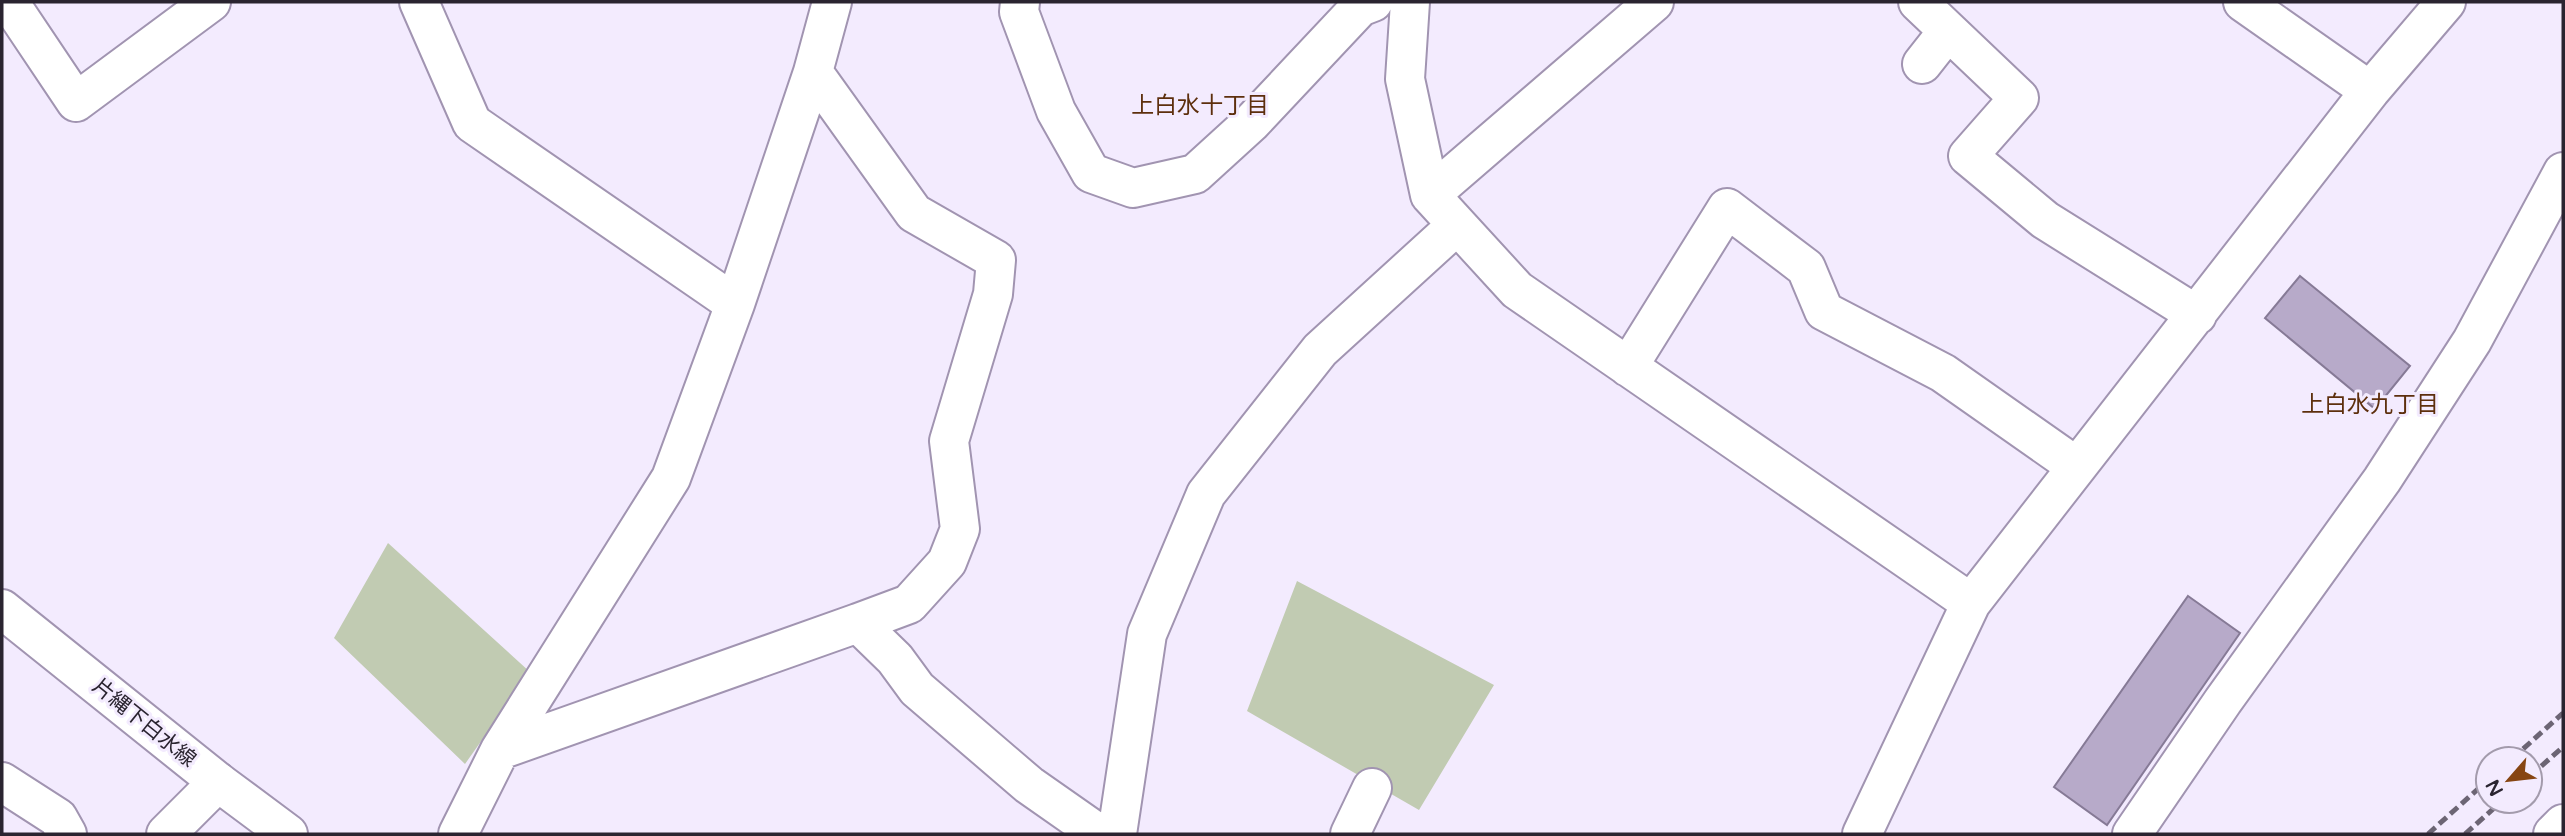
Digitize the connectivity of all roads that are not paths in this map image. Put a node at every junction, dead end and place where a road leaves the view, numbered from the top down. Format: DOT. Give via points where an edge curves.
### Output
graph roads {
  1 [pos="9,2"];
  2 [pos="211,2"];
  3 [pos="419,2"];
  4 [pos="832,2"];
  5 [pos="1020,2"];
  6 [pos="1373,2"];
  7 [pos="1410,2"];
  8 [pos="1654,2"];
  9 [pos="1918,2"];
  10 [pos="2243,2"];
  11 [pos="2446,2"];
  12 [pos="1948,31"];
  13 [pos="1922,64"];
  14 [pos="813,72"];
  15 [pos="2371,91"];
  16 [pos="2563,172"];
  17 [pos="1430,195"];
  18 [pos="1456,226"];
  19 [pos="735,303"];
  20 [pos="2197,315"];
  21 [pos="1628,367"];
  22 [pos="2077,467"];
  23 [pos="1971,603"];
  24 [pos="2,609"];
  25 [pos="858,623"];
  26 [pos="500,750"];
  27 [pos="2,782"];
  28 [pos="218,782"];
  29 [pos="1372,788"];
  30 [pos="2563,824"];
  31 [pos="67,834"];
  32 [pos="166,834"];
  33 [pos="288,834"];
  34 [pos="458,834"];
  35 [pos="1100,834"];
  36 [pos="1117,834"];
  37 [pos="1350,834"];
  38 [pos="1862,834"];
  39 [pos="2132,834"];
  40 [pos="2553,834"];
  1 -- 2 [label="street" via="76,102"];
  3 -- 19 [label="street" via="472,123"];
  4 -- 14 [label="street"];
  5 -- 6 [label="street" via="1019,12 1056,111 1091,173 1133,188 1195,174 1360,7"];
  7 -- 17 [label="street" via="1405,79"];
  8 -- 17 [label="street"];
  9 -- 12 [label="street"];
  10 -- 15 [label="street"];
  11 -- 15 [label="street"];
  12 -- 13 [label="street"];
  12 -- 20 [label="street" via="2019,98 1968,156 2045,220"];
  14 -- 19 [label="street"];
  14 -- 25 [label="street" via="914,213 996,260 993,294 948,442 960,529 947,562 909,604"];
  15 -- 20 [label="street"];
  16 -- 39 [label="street" via="2472,341 2405,445"];
  17 -- 18 [label="street"];
  18 -- 21 [label="street" via="1517,290"];
  18 -- 36 [label="street" via="1320,350 1206,494 1147,634"];
  19 -- 26 [label="street" via="671,478"];
  20 -- 22 [label="street"];
  21 -- 22 [label="street" via="1727,208 1806,268 1824,312 1943,373"];
  21 -- 23 [label="street"];
  22 -- 23 [label="street"];
  23 -- 38 [label="street"];
  24 -- 28 [label="street, 片縄下白水線"];
  25 -- 26 [label="street"];
  25 -- 35 [label="street" via="895,659 917,689 1028,785"];
  26 -- 34 [label="street"];
  27 -- 31 [label="street" via="58,818"];
  28 -- 32 [label="street"];
  28 -- 33 [label="street, 片縄下白水線"];
  29 -- 37 [label="street"];
  30 -- 40 [label="street"];
}
